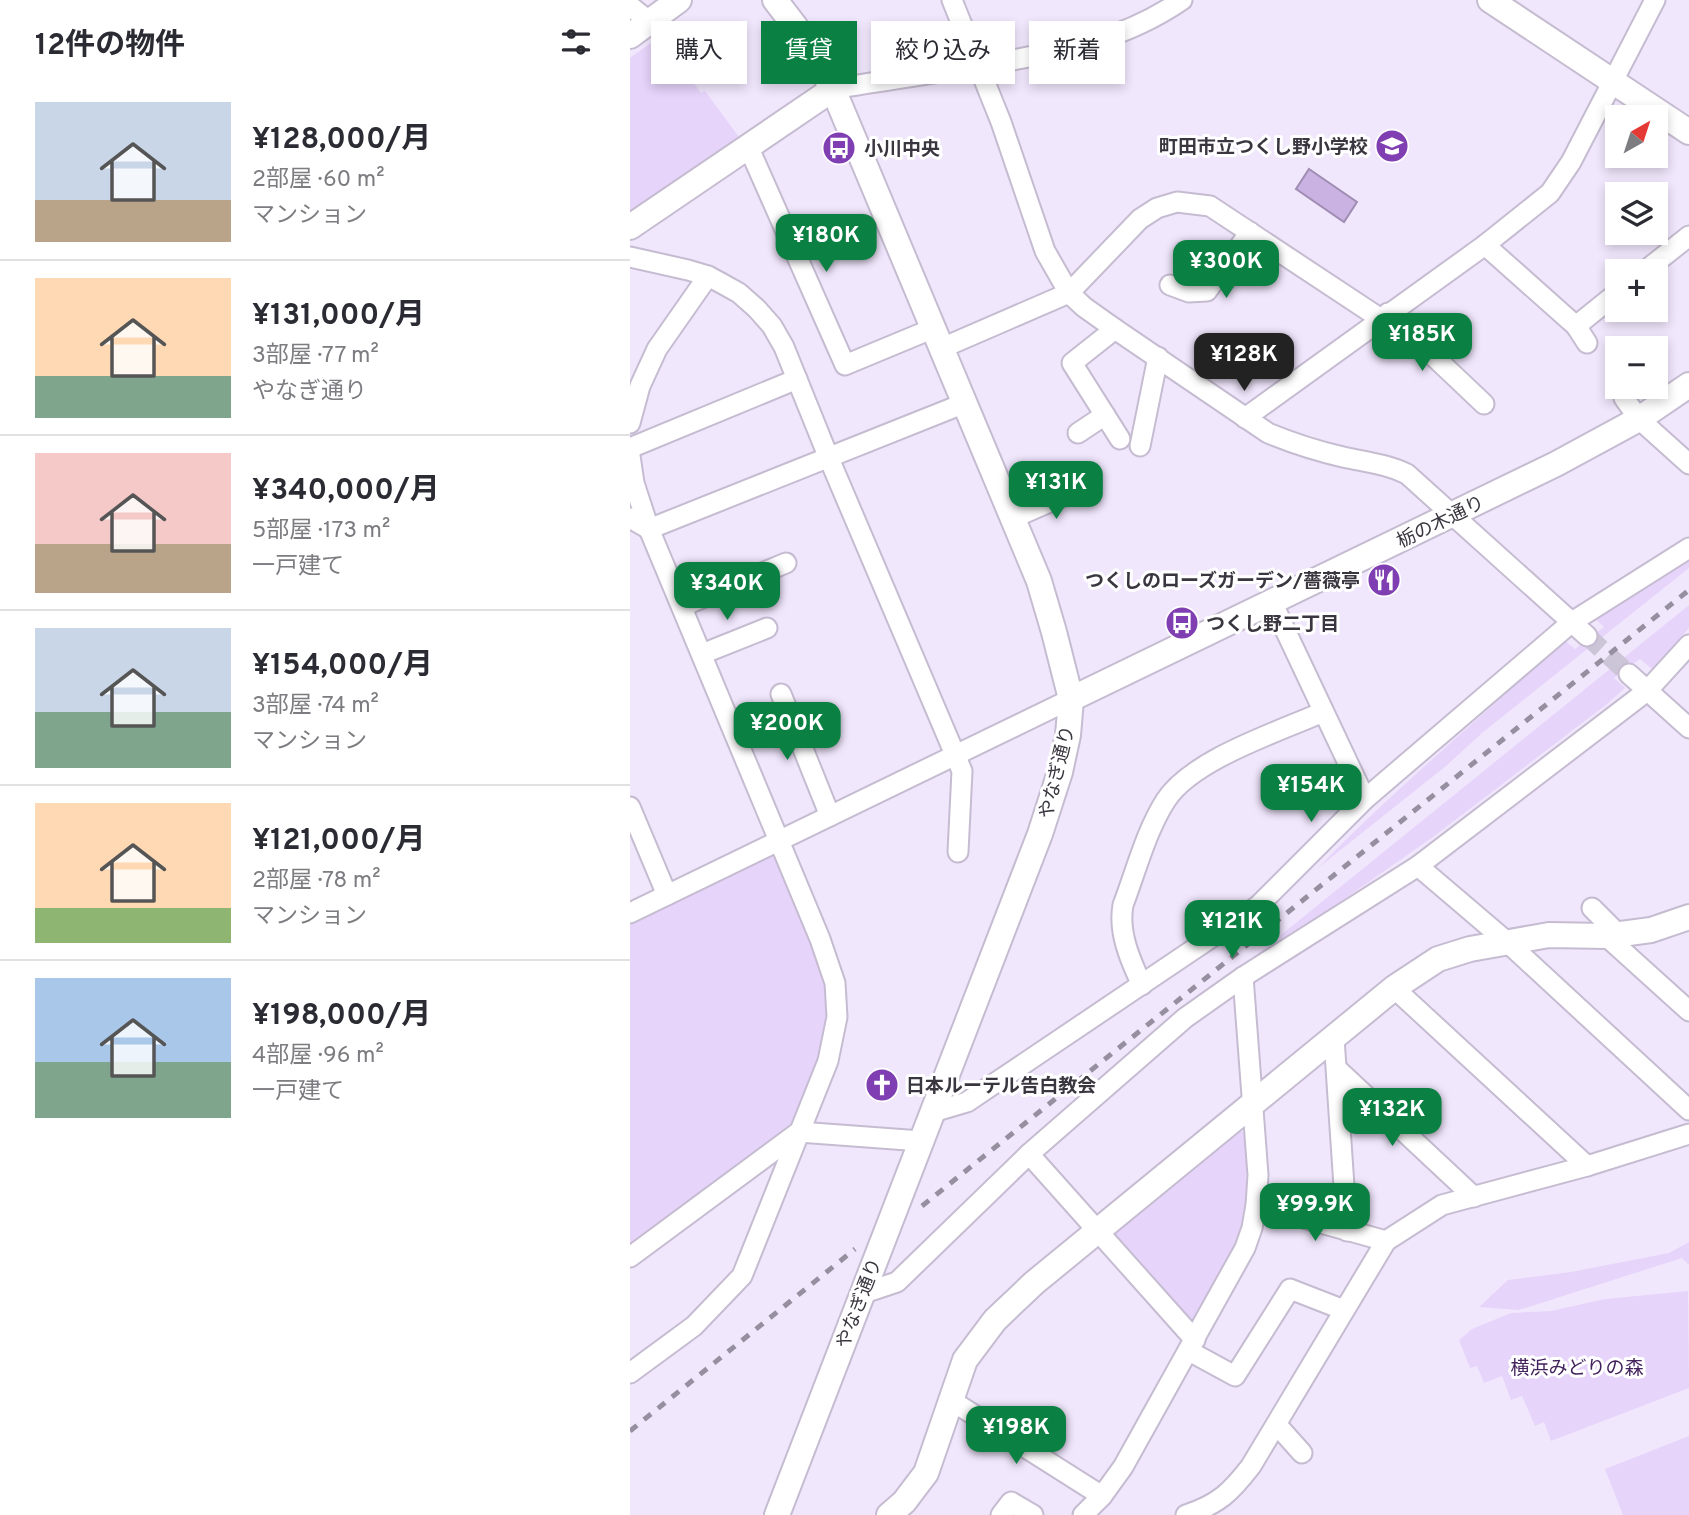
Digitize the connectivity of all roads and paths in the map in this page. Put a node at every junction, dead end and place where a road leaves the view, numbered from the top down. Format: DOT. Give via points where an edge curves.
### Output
graph roads {
  1 [pos="679,0"];
  2 [pos="775,0"];
  3 [pos="952,0"];
  4 [pos="1182,0"];
  5 [pos="1490,0"];
  6 [pos="1655,0"];
  7 [pos="630,6"];
  8 [pos="961,21"];
  9 [pos="650,22"];
  10 [pos="630,36"];
  11 [pos="1015,60"];
  12 [pos="1613,81"];
  13 [pos="871,83"];
  14 [pos="985,84"];
  15 [pos="833,89"];
  16 [pos="1689,132"];
  17 [pos="748,146"];
  18 [pos="630,227"];
  19 [pos="1250,232"];
  20 [pos="1689,236"];
  21 [pos="1485,244"];
  22 [pos="630,257"];
  23 [pos="1659,259"];
  24 [pos="708,276"];
  25 [pos="1170,285"];
  26 [pos="1069,293"];
  27 [pos="1605,303"];
  28 [pos="1384,316"];
  29 [pos="1576,326"];
  30 [pos="1115,329"];
  31 [pos="938,338"];
  32 [pos="1587,343"];
  33 [pos="1158,357"];
  34 [pos="797,379"];
  35 [pos="1689,385"];
  36 [pos="1625,399"];
  37 [pos="965,403"];
  38 [pos="1484,404"];
  39 [pos="1105,415"];
  40 [pos="1245,418"];
  41 [pos="1639,419"];
  42 [pos="630,424"];
  43 [pos="1078,433"];
  44 [pos="1120,439"];
  45 [pos="1140,446"];
  46 [pos="630,448"];
  47 [pos="630,456"];
  48 [pos="828,456"];
  49 [pos="1689,464"];
  50 [pos="1084,488"];
  51 [pos="1454,513"];
  52 [pos="630,518"];
  53 [pos="1013,518"];
  54 [pos="649,529"];
  55 [pos="1689,548"];
  56 [pos="786,563"];
  57 [pos="1272,602"];
  58 [pos="683,606"];
  59 [pos="1572,622"];
  60 [pos="767,628"];
  61 [pos="1587,636"];
  62 [pos="1689,645"];
  63 [pos="702,654"];
  64 [pos="1629,674"];
  65 [pos="1647,691"];
  66 [pos="781,694"];
  67 [pos="1071,699"];
  68 [pos="1323,712"];
  69 [pos="1689,728"];
  70 [pos="956,755"];
  71 [pos="1365,799"];
  72 [pos="630,807"];
  73 [pos="830,816"];
  74 [pos="952,840"];
  75 [pos="779,841"];
  76 [pos="1418,866"];
  77 [pos="667,895"];
  78 [pos="1592,908"];
  79 [pos="630,913"];
  80 [pos="1689,917"];
  81 [pos="1612,935"];
  82 [pos="1506,941"];
  83 [pos="1243,977"];
  84 [pos="1142,985"];
  85 [pos="1394,988"];
  86 [pos="1689,1011"];
  87 [pos="1334,1038"];
  88 [pos="1337,1069"];
  89 [pos="1252,1103"];
  90 [pos="1689,1110"];
  91 [pos="933,1112"];
  92 [pos="799,1132"];
  93 [pos="1689,1134"];
  94 [pos="922,1141"];
  95 [pos="1028,1154"];
  96 [pos="1587,1166"];
  97 [pos="1474,1197"];
  98 [pos="1256,1205"];
  99 [pos="1347,1231"];
  100 [pos="1098,1232"];
  101 [pos="1386,1241"];
  102 [pos="630,1257"];
  103 [pos="861,1294"];
  104 [pos="1344,1310"];
  105 [pos="1192,1345"];
  106 [pos="630,1373"];
  107 [pos="952,1401"];
  108 [pos="1277,1424"];
  109 [pos="1302,1453"];
  110 [pos="1102,1496"];
  111 [pos="777,1515"];
  112 [pos="889,1515"];
  113 [pos="1001,1515"];
  114 [pos="1033,1515"];
  115 [pos="1083,1515"];
  116 [pos="1186,1515"];
  1 -- 9 [label="street"];
  2 -- 15 [label="street, やなぎ通り"];
  3 -- 8 [label="street"];
  4 -- 11 [label="street" via="1157,17 1102,41"];
  5 -- 12 [label="street"];
  6 -- 12 [label="street"];
  7 -- 9 [label="street"];
  9 -- 10 [label="street"];
  12 -- 16 [label="street"];
  12 -- 21 [label="street" via="1562,178 1550,193"];
  13 -- 15 [label="street"];
  14 -- 26 [label="street" via="1045,251"];
  15 -- 17 [label="street"];
  15 -- 31 [label="street, やなぎ通り"];
  17 -- 18 [label="street"];
  17 -- 31 [label="street" via="845,365"];
  19 -- 25 [label="street" via="1207,291 1189,292"];
  19 -- 26 [label="street" via="1210,206 1177,202 1157,208 1140,219"];
  19 -- 28 [label="street"];
  20 -- 23 [label="street"];
  21 -- 28 [label="street"];
  21 -- 29 [label="street"];
  22 -- 24 [label="street"];
  24 -- 34 [label="street" via="738,293 772,326"];
  24 -- 42 [label="street" via="657,349"];
  26 -- 30 [label="street"];
  26 -- 31 [label="street"];
  27 -- 29 [label="street"];
  28 -- 38 [label="street"];
  28 -- 40 [label="street"];
  29 -- 32 [label="street"];
  30 -- 33 [label="street"];
  30 -- 39 [label="street" via="1072,363"];
  31 -- 37 [label="street, やなぎ通り"];
  33 -- 40 [label="street"];
  33 -- 45 [label="street"];
  34 -- 46 [label="street"];
  34 -- 48 [label="street"];
  35 -- 41 [label="street, 栃の木通り"];
  36 -- 41 [label="street"];
  37 -- 48 [label="street"];
  37 -- 53 [label="street, やなぎ通り"];
  39 -- 43 [label="street"];
  39 -- 44 [label="street"];
  40 -- 51 [label="street" via="1291,442 1391,466"];
  41 -- 49 [label="street"];
  41 -- 51 [label="street, 栃の木通り"];
  47 -- 54 [label="street"];
  48 -- 54 [label="street"];
  48 -- 70 [label="street"];
  50 -- 53 [label="street"];
  51 -- 57 [label="street, 栃の木通り"];
  51 -- 59 [label="street"];
  52 -- 54 [label="street"];
  53 -- 67 [label="street, やなぎ通り" via="1039,581"];
  54 -- 58 [label="street"];
  55 -- 59 [label="street"];
  56 -- 58 [label="street"];
  57 -- 67 [label="street, 栃の木通り"];
  57 -- 68 [label="street"];
  58 -- 63 [label="street"];
  59 -- 61 [label="street"];
  59 -- 71 [label="street"];
  60 -- 63 [label="street"];
  62 -- 65 [label="street"];
  63 -- 75 [label="street"];
  64 -- 65 [label="street"];
  65 -- 69 [label="street"];
  65 -- 76 [label="street"];
  66 -- 73 [label="street" via="800,718"];
  67 -- 70 [label="street"];
  67 -- 91 [label="street, やなぎ通り" via="1060,772 1040,834"];
  68 -- 71 [label="street"];
  68 -- 84 [label="street" via="1203,767 1167,799 1122,905 1122,931"];
  70 -- 73 [label="street"];
  70 -- 74 [label="street" via="962,771"];
  71 -- 84 [label="street" via="1258,906"];
  72 -- 77 [label="street"];
  73 -- 75 [label="street"];
  75 -- 77 [label="street"];
  75 -- 92 [label="street" via="835,983 837,1017 828,1061"];
  76 -- 82 [label="street"];
  76 -- 83 [label="street"];
  77 -- 79 [label="street"];
  78 -- 81 [label="street"];
  80 -- 81 [label="street" via="1651,930"];
  81 -- 82 [label="street" via="1549,935"];
  81 -- 86 [label="street"];
  82 -- 85 [label="street" via="1437,959"];
  82 -- 90 [label="street"];
  83 -- 89 [label="street"];
  83 -- 95 [label="street" via="1185,1018"];
  84 -- 91 [label="street" via="967,1102"];
  85 -- 87 [label="street"];
  85 -- 96 [label="street"];
  87 -- 88 [label="street"];
  87 -- 89 [label="street"];
  88 -- 97 [label="street"];
  88 -- 99 [label="street"];
  89 -- 98 [label="street"];
  89 -- 100 [label="street"];
  91 -- 94 [label="street, やなぎ通り"];
  92 -- 94 [label="street"];
  92 -- 102 [label="street"];
  92 -- 106 [label="street" via="742,1276 694,1326"];
  93 -- 96 [label="street"];
  94 -- 103 [label="street, やなぎ通り"];
  95 -- 100 [label="street"];
  95 -- 103 [label="street" via="897,1282"];
  96 -- 97 [label="street"];
  97 -- 101 [label="street" via="1442,1205"];
  98 -- 99 [label="street"];
  98 -- 105 [label="street" via="1245,1248"];
  99 -- 101 [label="street"];
  100 -- 105 [label="street"];
  100 -- 107 [label="street" via="995,1320 965,1360"];
  101 -- 104 [label="street"];
  103 -- 111 [label="street, やなぎ通り"];
  104 -- 105 [label="street" via="1290,1289 1235,1376"];
  104 -- 108 [label="street"];
  105 -- 110 [label="street"];
  107 -- 110 [label="street"];
  107 -- 112 [label="street" via="926,1473"];
  108 -- 109 [label="street"];
  108 -- 116 [label="street" via="1230,1493"];
  110 -- 115 [label="street"];
  113 -- 114 [label="street" via="1011,1502"];
}
